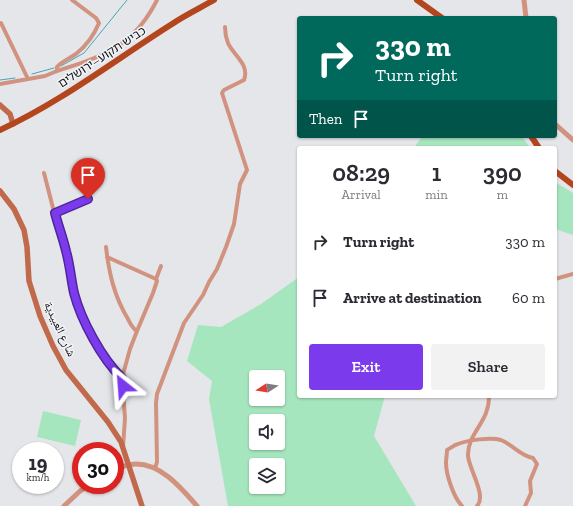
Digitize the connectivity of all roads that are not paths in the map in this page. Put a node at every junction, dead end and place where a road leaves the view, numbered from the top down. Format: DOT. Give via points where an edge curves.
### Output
graph roads {
  1 [pos="72,0"];
  2 [pos="157,0"];
  3 [pos="214,0"];
  4 [pos="417,0"];
  5 [pos="524,0"];
  6 [pos="439,16"];
  7 [pos="526,16"];
  8 [pos="1,23"];
  9 [pos="225,27"];
  10 [pos="57,71"];
  11 [pos="28,79"];
  12 [pos="0,84"];
  13 [pos="0,105"];
  14 [pos="13,124"];
  15 [pos="557,126"];
  16 [pos="0,130"];
  17 [pos="573,140"];
  18 [pos="44,173"];
  19 [pos="557,173"];
  20 [pos="573,185"];
  21 [pos="0,192"];
  22 [pos="89,199"];
  23 [pos="55,213"];
  24 [pos="106,247"];
  25 [pos="107,257"];
  26 [pos="161,266"];
  27 [pos="573,274"];
  28 [pos="557,278"];
  29 [pos="156,279"];
  30 [pos="137,332"];
  31 [pos="122,378"];
  32 [pos="489,398"];
  33 [pos="470,441"];
  34 [pos="120,442"];
  35 [pos="123,442"];
  36 [pos="124,452"];
  37 [pos="129,465"];
  38 [pos="124,466"];
  39 [pos="155,468"];
  40 [pos="76,494"];
  41 [pos="64,506"];
  42 [pos="142,506"];
  43 [pos="197,506"];
  44 [pos="462,506"];
  45 [pos="477,506"];
  46 [pos="525,506"];
  1 -- 10 [label="street" via="100,23 95,34 75,55 61,62"];
  2 -- 10 [label="street" via="144,22 119,44 101,55"];
  3 -- 14 [label="main road, כביש תקוע–ירושלים"];
  4 -- 6 [label="main road"];
  5 -- 7 [label="street"];
  8 -- 11 [label="street"];
  9 -- 39 [label="street" via="228,44 239,58 245,72 244,80 222,93 247,170 240,184 234,224 226,247 203,295 184,323 157,394"];
  10 -- 11 [label="street"];
  11 -- 12 [label="street"];
  13 -- 14 [label="main road" via="10,114"];
  14 -- 16 [label="main road, כביש תקוע–ירושלים"];
  15 -- 17 [label="street"];
  18 -- 23 [label="street"];
  19 -- 20 [label="main road"];
  21 -- 34 [label="main road, شارع العبيدية" via="14,209 24,230 29,281 53,346 66,370"];
  22 -- 23 [label="street"];
  23 -- 31 [label="street" via="67,252 74,294 85,324"];
  24 -- 25 [label="street"];
  25 -- 29 [label="street"];
  25 -- 30 [label="street" via="116,296"];
  26 -- 29 [label="street"];
  27 -- 28 [label="street"];
  29 -- 30 [label="street" via="154,293"];
  30 -- 31 [label="street"];
  31 -- 35 [label="street" via="125,418"];
  32 -- 33 [label="street" via="484,419"];
  33 -- 44 [label="street" via="447,450 446,464 452,488"];
  33 -- 45 [label="street" via="469,462 480,495"];
  33 -- 46 [label="street" via="501,440 526,457 533,458 537,464 530,481 531,493"];
  36 -- 37 [label="main road, شارع العبيدية"];
  37 -- 38 [label="street"];
  37 -- 39 [label="street" via="138,463"];
  37 -- 42 [label="main road, شارع العبيدية"];
  39 -- 43 [label="street" via="177,484"];
  40 -- 41 [label="street"];
}
